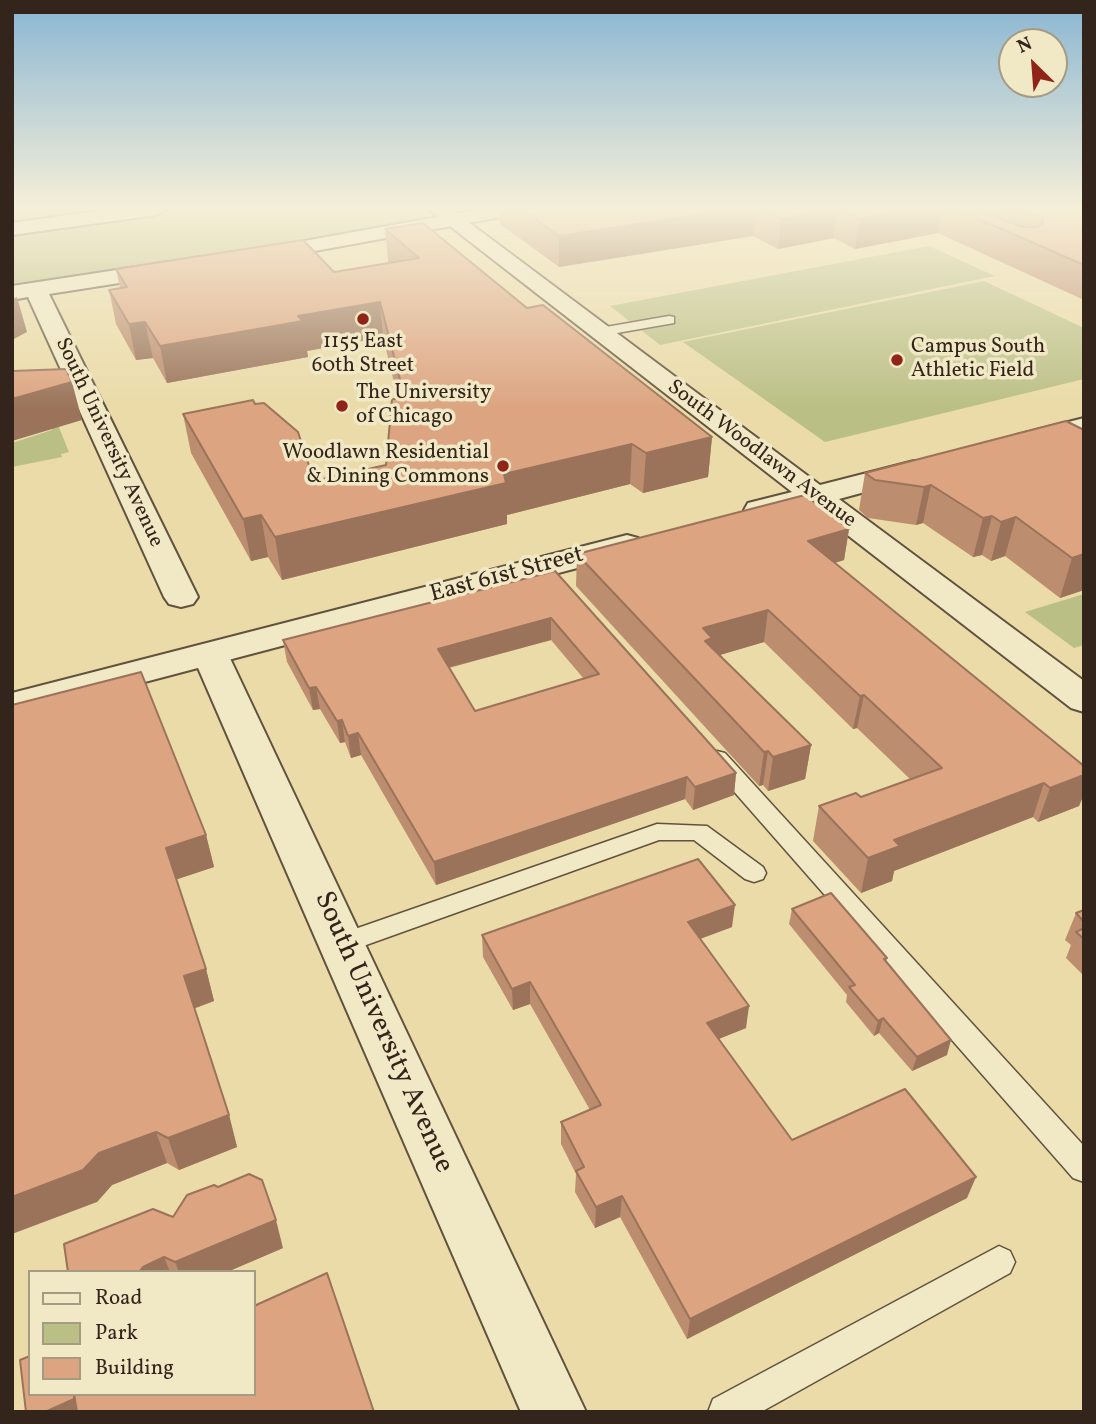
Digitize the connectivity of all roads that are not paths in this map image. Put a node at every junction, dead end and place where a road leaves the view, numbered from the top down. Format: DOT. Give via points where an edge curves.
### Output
graph roads {
  1 [pos="129,275"];
  2 [pos="525,275"];
  3 [pos="24,292"];
  4 [pos="669,320"];
  5 [pos="600,332"];
  6 [pos="1084,426"];
  7 [pos="999,448"];
  8 [pos="948,461"];
  9 [pos="815,496"];
  10 [pos="728,519"];
  11 [pos="650,539"];
  12 [pos="181,597"];
  13 [pos="210,654"];
  14 [pos="1084,700"];
  15 [pos="12,705"];
  16 [pos="698,737"];
  17 [pos="754,873"];
  18 [pos="341,944"];
  19 [pos="1084,1168"];
  20 [pos="999,1262"];
  21 [pos="554,1412"];
  22 [pos="726,1412"];
  1 -- 3 [label="street"];
  2 -- 5 [label="street, South Woodlawn Avenue"];
  3 -- 12 [label="street, South University Avenue"];
  4 -- 5 [label="lane"];
  5 -- 9 [label="street, South Woodlawn Avenue"];
  6 -- 7 [label="street" via="1048,445"];
  8 -- 9 [label="street"];
  9 -- 10 [label="street"];
  9 -- 14 [label="street, South Woodlawn Avenue"];
  11 -- 13 [label="street, East 61st Street" via="553,575"];
  13 -- 15 [label="street, East 61st Street"];
  13 -- 18 [label="street, South University Avenue"];
  16 -- 19 [label="lane"];
  17 -- 18 [label="lane" via="699,832 657,832"];
  18 -- 21 [label="street, South University Avenue"];
  20 -- 22 [label="lane"];
}
